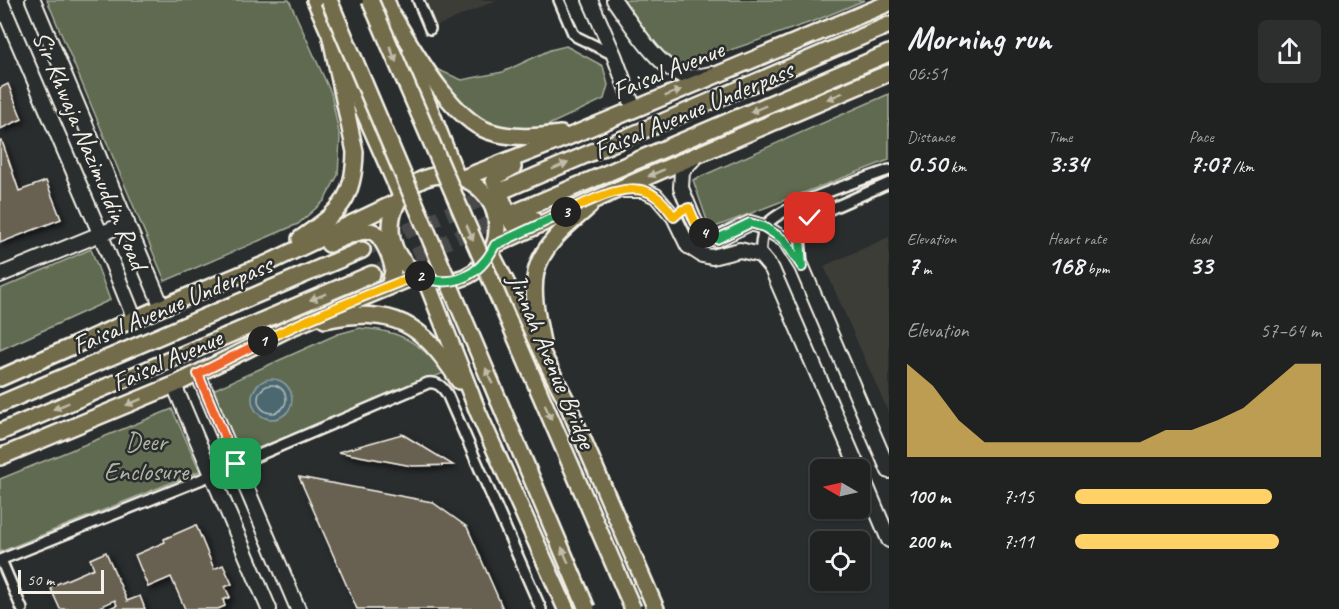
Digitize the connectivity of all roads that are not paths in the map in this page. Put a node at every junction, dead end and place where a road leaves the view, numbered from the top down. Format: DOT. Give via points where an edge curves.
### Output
graph roads {
  1 [pos="0,0"];
  2 [pos="33,0"];
  3 [pos="315,0"];
  4 [pos="329,0"];
  5 [pos="370,0"];
  6 [pos="386,0"];
  7 [pos="418,0"];
  8 [pos="559,0"];
  9 [pos="590,0"];
  10 [pos="614,0"];
  11 [pos="889,3"];
  12 [pos="393,16"];
  13 [pos="889,26"];
  14 [pos="430,29"];
  15 [pos="330,38"];
  16 [pos="889,53"];
  17 [pos="614,55"];
  18 [pos="724,73"];
  19 [pos="889,73"];
  20 [pos="634,109"];
  21 [pos="580,132"];
  22 [pos="562,140"];
  23 [pos="698,154"];
  24 [pos="889,171"];
  25 [pos="460,176"];
  26 [pos="889,183"];
  27 [pos="506,189"];
  28 [pos="609,193"];
  29 [pos="399,199"];
  30 [pos="576,207"];
  31 [pos="689,208"];
  32 [pos="516,212"];
  33 [pos="674,217"];
  34 [pos="127,223"];
  35 [pos="764,227"];
  36 [pos="100,233"];
  37 [pos="493,249"];
  38 [pos="362,250"];
  39 [pos="760,255"];
  40 [pos="266,264"];
  41 [pos="802,267"];
  42 [pos="372,274"];
  43 [pos="0,275"];
  44 [pos="421,277"];
  45 [pos="389,286"];
  46 [pos="162,307"];
  47 [pos="135,320"];
  48 [pos="292,327"];
  49 [pos="198,374"];
  50 [pos="0,378"];
  51 [pos="174,385"];
  52 [pos="565,398"];
  53 [pos="0,404"];
  54 [pos="478,412"];
  55 [pos="0,432"];
  56 [pos="0,457"];
  57 [pos="854,459"];
  58 [pos="236,464"];
  59 [pos="889,471"];
  60 [pos="212,475"];
  61 [pos="249,494"];
  62 [pos="870,496"];
  63 [pos="226,507"];
  64 [pos="889,540"];
  65 [pos="1,560"];
  66 [pos="22,609"];
  67 [pos="270,609"];
  68 [pos="298,609"];
  69 [pos="541,609"];
  70 [pos="566,609"];
  71 [pos="587,609"];
  72 [pos="633,609"];
  73 [pos="656,609"];
  1 -- 36 [label="main road, Sir Khwaja Nazimuddin Road"];
  2 -- 34 [label="main road, Sir Khwaja Nazimuddin Road"];
  3 -- 15 [label="main road"];
  71 -- 4 [label="main road, one-way, bridge"];
  5 -- 72 [label="main road, Jinnah Avenue Bridge, one-way, bridge"];
  6 -- 12 [label="main road"];
  7 -- 14 [label="street"];
  8 -- 17 [label="street" via="577,37"];
  9 -- 17 [label="main road"];
  10 -- 18 [label="main road" via="668,68 688,77"];
  11 -- 18 [label="main road, Faisal Avenue"];
  12 -- 21 [label="main road" via="427,72 473,124 508,136"];
  12 -- 25 [label="main road"];
  27 -- 13 [label="main road, Faisal Avenue Underpass, one-way"];
  15 -- 29 [label="main road"];
  15 -- 40 [label="main road" via="355,152 351,187 343,204 325,222"];
  16 -- 32 [label="main road, Faisal Avenue Underpass, one-way"];
  17 -- 20 [label="main road"];
  20 -- 18 [label="main road, Faisal Avenue, one-way"];
  19 -- 23 [label="main road, one-way"];
  20 -- 21 [label="main road, Faisal Avenue"];
  21 -- 22 [label="main road, Faisal Avenue"];
  22 -- 25 [label="main road, Faisal Avenue"];
  22 -- 30 [label="main road" via="548,152 497,174 494,180 515,225"];
  23 -- 28 [label="main road, one-way"];
  23 -- 31 [label="main road" via="682,171 681,188"];
  24 -- 35 [label="street" via="793,206"];
  25 -- 29 [label="main road" via="425,177"];
  25 -- 37 [label="main road" via="483,192 495,212"];
  26 -- 41 [label="street" via="810,218 800,237"];
  28 -- 30 [label="main road"];
  28 -- 33 [label="main road" via="643,190 656,196"];
  28 -- 52 [label="main road" via="554,240 536,271 542,343"];
  29 -- 40 [label="main road, Faisal Avenue"];
  29 -- 44 [label="main road" via="391,217 395,250"];
  30 -- 37 [label="main road"];
  31 -- 33 [label="main road"];
  31 -- 35 [label="main road" via="707,237 717,239 750,223"];
  33 -- 39 [label="main road" via="688,246 702,255 712,257 740,250"];
  34 -- 36 [label="main road"];
  34 -- 46 [label="main road, Sir Khwaja Nazimuddin Road"];
  35 -- 39 [label="street"];
  35 -- 41 [label="main road" via="784,240"];
  36 -- 43 [label="main road"];
  36 -- 47 [label="main road, Sir Khwaja Nazimuddin Road"];
  37 -- 44 [label="main road" via="482,266 469,275 440,281"];
  37 -- 52 [label="main road"];
  38 -- 53 [label="main road, Faisal Avenue Underpass"];
  39 -- 57 [label="main road" via="772,268"];
  40 -- 45 [label="main road" via="368,230 379,235 391,260"];
  40 -- 46 [label="main road, Faisal Avenue"];
  41 -- 59 [label="main road"];
  42 -- 55 [label="main road, Faisal Avenue Underpass, one-way"];
  44 -- 45 [label="main road, Faisal Avenue"];
  44 -- 54 [label="main road"];
  45 -- 48 [label="main road, Faisal Avenue"];
  46 -- 47 [label="main road, Faisal Avenue"];
  47 -- 50 [label="main road, Faisal Avenue"];
  48 -- 49 [label="main road, Faisal Avenue"];
  48 -- 54 [label="main road" via="366,315 407,324 436,350"];
  49 -- 51 [label="main road, Faisal Avenue"];
  49 -- 58 [label="main road"];
  51 -- 56 [label="main road, Faisal Avenue, one-way"];
  51 -- 60 [label="main road"];
  52 -- 73 [label="main road"];
  54 -- 70 [label="main road"];
  58 -- 60 [label="street"];
  58 -- 61 [label="main road"];
  58 -- 69 [label="street" via="428,383 438,384 447,393"];
  60 -- 63 [label="main road"];
  60 -- 65 [label="street"];
  61 -- 63 [label="main road"];
  61 -- 68 [label="main road"];
  62 -- 64 [label="main road"];
  63 -- 67 [label="main road"];
  65 -- 66 [label="street"];
}
